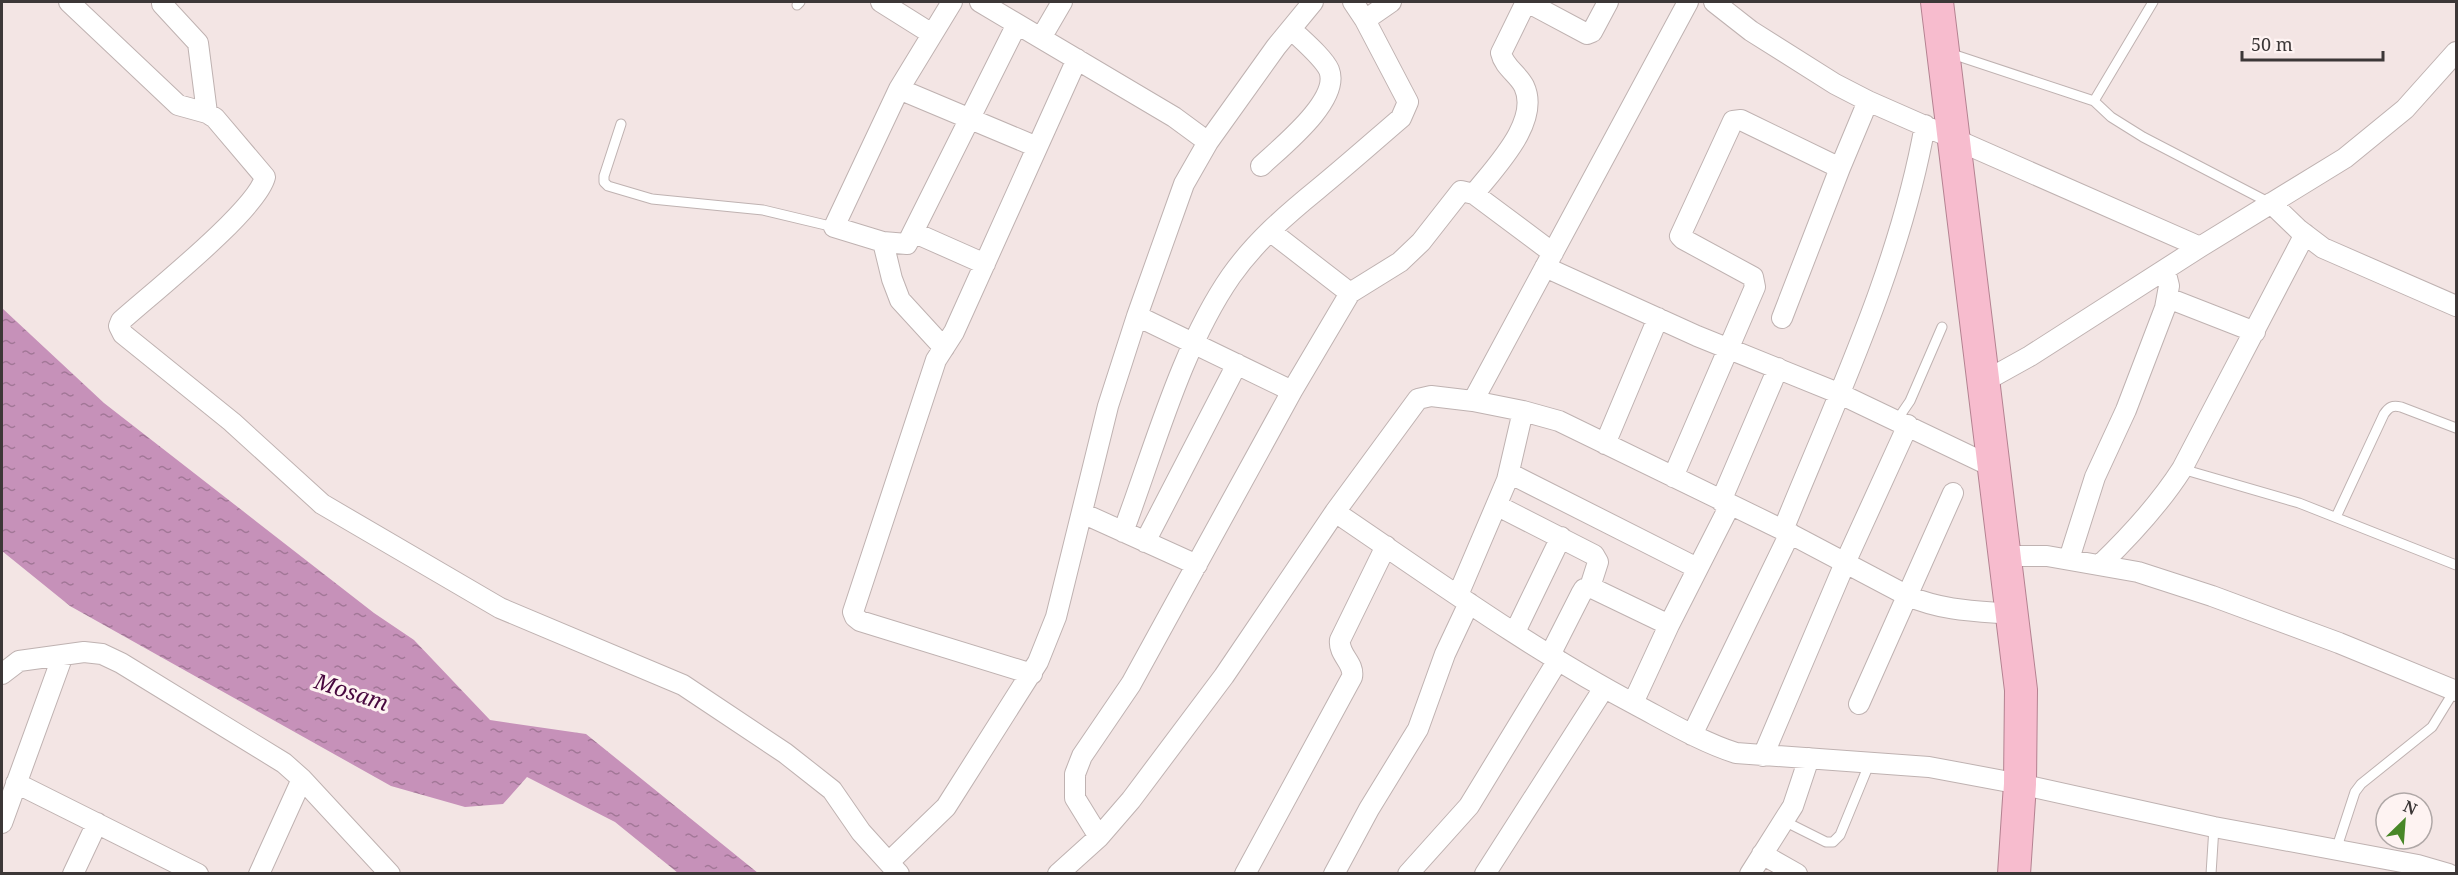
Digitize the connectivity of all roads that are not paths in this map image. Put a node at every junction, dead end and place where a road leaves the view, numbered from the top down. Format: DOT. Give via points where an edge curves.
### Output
graph roads {
  1 [pos="69,2"];
  2 [pos="881,2"];
  3 [pos="952,2"];
  4 [pos="980,2"];
  5 [pos="1062,2"];
  6 [pos="1313,2"];
  7 [pos="1353,2"];
  8 [pos="1391,2"];
  9 [pos="1527,2"];
  10 [pos="1608,2"];
  11 [pos="1688,2"];
  12 [pos="1714,2"];
  13 [pos="1937,2"];
  14 [pos="2153,2"];
  15 [pos="162,4"];
  16 [pos="1365,20"];
  17 [pos="1017,24"];
  18 [pos="1291,29"];
  19 [pos="932,34"];
  20 [pos="1041,38"];
  21 [pos="1944,51"];
  22 [pos="2457,52"];
  23 [pos="1077,59"];
  24 [pos="899,89"];
  25 [pos="2094,100"];
  26 [pos="1868,101"];
  27 [pos="207,113"];
  28 [pos="970,119"];
  29 [pos="621,124"];
  30 [pos="1925,125"];
  31 [pos="1954,137"];
  32 [pos="1208,142"];
  33 [pos="1037,147"];
  34 [pos="1261,166"];
  35 [pos="1840,168"];
  36 [pos="1474,195"];
  37 [pos="2271,203"];
  38 [pos="834,227"];
  39 [pos="1270,231"];
  40 [pos="915,233"];
  41 [pos="2305,234"];
  42 [pos="883,242"];
  43 [pos="2200,247"];
  44 [pos="1549,260"];
  45 [pos="985,264"];
  46 [pos="2165,270"];
  47 [pos="1350,292"];
  48 [pos="2168,298"];
  49 [pos="2457,306"];
  50 [pos="1137,316"];
  51 [pos="1658,318"];
  52 [pos="1782,318"];
  53 [pos="1942,327"];
  54 [pos="2255,332"];
  55 [pos="1194,344"];
  56 [pos="944,348"];
  57 [pos="1729,349"];
  58 [pos="1237,364"];
  59 [pos="1778,368"];
  60 [pos="1985,381"];
  61 [pos="1292,391"];
  62 [pos="1839,393"];
  63 [pos="1473,401"];
  64 [pos="1523,411"];
  65 [pos="1902,423"];
  66 [pos="2457,428"];
  67 [pos="1605,444"];
  68 [pos="1995,468"];
  69 [pos="2182,469"];
  70 [pos="1509,473"];
  71 [pos="1673,477"];
  72 [pos="1953,493"];
  73 [pos="1726,503"];
  74 [pos="1498,506"];
  75 [pos="1335,512"];
  76 [pos="1082,513"];
  77 [pos="2336,517"];
  78 [pos="1123,532"];
  79 [pos="1786,532"];
  80 [pos="1562,537"];
  81 [pos="1145,542"];
  82 [pos="1386,546"];
  83 [pos="2005,556"];
  84 [pos="2069,559"];
  85 [pos="1845,563"];
  86 [pos="1197,565"];
  87 [pos="2100,565"];
  88 [pos="2457,565"];
  89 [pos="1697,568"];
  90 [pos="1590,587"];
  91 [pos="1908,596"];
  92 [pos="1464,599"];
  93 [pos="2012,614"];
  94 [pos="1669,624"];
  95 [pos="1515,633"];
  96 [pos="63,655"];
  97 [pos="1554,657"];
  98 [pos="2,674"];
  99 [pos="1032,674"];
  100 [pos="1605,688"];
  101 [pos="2456,690"];
  102 [pos="1633,703"];
  103 [pos="1859,705"];
  104 [pos="1692,735"];
  105 [pos="1763,756"];
  106 [pos="1809,758"];
  107 [pos="1870,762"];
  108 [pos="302,779"];
  109 [pos="16,783"];
  110 [pos="2020,784"];
  111 [pos="1784,821"];
  112 [pos="2,823"];
  113 [pos="97,824"];
  114 [pos="2214,827"];
  115 [pos="1099,837"];
  116 [pos="2336,850"];
  117 [pos="1762,854"];
  118 [pos="163,866"];
  119 [pos="894,868"];
  120 [pos="73,873"];
  121 [pos="198,873"];
  122 [pos="259,873"];
  123 [pos="390,873"];
  124 [pos="1058,873"];
  125 [pos="1245,873"];
  126 [pos="1334,873"];
  127 [pos="1408,873"];
  128 [pos="1485,873"];
  129 [pos="1750,873"];
  130 [pos="1797,873"];
  131 [pos="2014,873"];
  132 [pos="2211,873"];
  133 [pos="2445,873"];
  1 -- 27 [label="street" via="178,105"];
  2 -- 19 [label="street"];
  3 -- 19 [label="street"];
  4 -- 17 [label="street"];
  5 -- 20 [label="street"];
  6 -- 18 [label="street"];
  7 -- 16 [label="street"];
  8 -- 16 [label="street"];
  9 -- 10 [label="street" via="1587,34 1592,32"];
  9 -- 36 [label="street" via="1501,53 1502,60 1523,84 1528,110 1513,143"];
  11 -- 44 [label="street"];
  12 -- 26 [label="street" via="1751,31"];
  13 -- 21 [label="highway"];
  14 -- 25 [label="lane"];
  15 -- 27 [label="street" via="198,44"];
  16 -- 39 [label="street" via="1408,102 1406,110"];
  17 -- 20 [label="street"];
  17 -- 28 [label="street"];
  18 -- 32 [label="street"];
  18 -- 34 [label="street" via="1328,67 1330,84 1309,120"];
  19 -- 24 [label="street"];
  20 -- 23 [label="street"];
  21 -- 25 [label="lane"];
  21 -- 31 [label="highway"];
  22 -- 37 [label="street" via="2405,109 2345,158"];
  23 -- 32 [label="street"];
  23 -- 33 [label="street"];
  24 -- 28 [label="street"];
  24 -- 38 [label="street"];
  25 -- 37 [label="lane" via="2111,117 2143,137"];
  26 -- 30 [label="street"];
  26 -- 35 [label="street"];
  27 -- 119 [label="street" via="266,177 264,183 220,233 121,321 123,334 232,422 322,504 500,608 683,686 785,753 832,790 861,832"];
  28 -- 33 [label="street"];
  28 -- 40 [label="street"];
  29 -- 38 [label="lane" via="604,176 608,186 652,199 755,208"];
  30 -- 31 [label="street"];
  30 -- 62 [label="street" via="1906,211"];
  31 -- 43 [label="street"];
  31 -- 60 [label="highway"];
  32 -- 50 [label="street" via="1174,207"];
  33 -- 45 [label="street"];
  35 -- 52 [label="street"];
  35 -- 57 [label="street" via="1741,120 1733,121 1680,236 1755,281"];
  36 -- 44 [label="street"];
  36 -- 47 [label="street" via="1461,191 1400,262"];
  37 -- 41 [label="street"];
  37 -- 43 [label="street"];
  38 -- 42 [label="street"];
  39 -- 47 [label="street"];
  39 -- 55 [label="street" via="1231,276"];
  40 -- 42 [label="street" via="907,244"];
  40 -- 45 [label="street"];
  41 -- 49 [label="street" via="2324,248"];
  41 -- 54 [label="street"];
  42 -- 56 [label="street" via="900,300"];
  43 -- 46 [label="street"];
  44 -- 51 [label="street"];
  44 -- 63 [label="street"];
  45 -- 56 [label="street"];
  46 -- 48 [label="street"];
  46 -- 60 [label="street"];
  47 -- 61 [label="street"];
  48 -- 54 [label="street"];
  48 -- 84 [label="street" via="2126,410 2095,477"];
  50 -- 55 [label="street"];
  50 -- 76 [label="street" via="1108,406"];
  51 -- 57 [label="street"];
  51 -- 67 [label="street"];
  53 -- 65 [label="lane"];
  54 -- 69 [label="street"];
  55 -- 58 [label="street"];
  55 -- 78 [label="street"];
  56 -- 99 [label="street" via="928,382 853,612 860,621"];
  57 -- 59 [label="street"];
  57 -- 71 [label="street"];
  58 -- 61 [label="street"];
  58 -- 81 [label="street"];
  59 -- 62 [label="street"];
  59 -- 73 [label="street"];
  60 -- 68 [label="highway"];
  61 -- 86 [label="street"];
  62 -- 65 [label="street"];
  62 -- 79 [label="street"];
  63 -- 64 [label="street"];
  63 -- 75 [label="street" via="1431,396 1418,399"];
  64 -- 67 [label="street" via="1559,421"];
  64 -- 70 [label="street"];
  65 -- 68 [label="street"];
  65 -- 85 [label="street"];
  66 -- 77 [label="lane" via="2401,407 2389,407"];
  67 -- 71 [label="street"];
  68 -- 83 [label="highway"];
  69 -- 77 [label="lane"];
  69 -- 87 [label="street" via="2137,528"];
  70 -- 74 [label="street"];
  70 -- 89 [label="street"];
  71 -- 73 [label="street"];
  72 -- 91 [label="street"];
  73 -- 79 [label="street"];
  73 -- 89 [label="street"];
  74 -- 80 [label="street"];
  74 -- 92 [label="street"];
  75 -- 82 [label="street"];
  75 -- 115 [label="street" via="1224,676"];
  76 -- 78 [label="street"];
  76 -- 99 [label="street" via="1056,617"];
  77 -- 88 [label="lane"];
  78 -- 81 [label="street"];
  79 -- 85 [label="street"];
  79 -- 104 [label="street"];
  80 -- 90 [label="street" via="1594,555 1598,562"];
  80 -- 95 [label="street"];
  81 -- 86 [label="street"];
  82 -- 92 [label="street"];
  82 -- 125 [label="street" via="1340,640 1352,677"];
  83 -- 84 [label="street"];
  83 -- 93 [label="highway"];
  84 -- 87 [label="street"];
  85 -- 91 [label="street"];
  85 -- 105 [label="street"];
  86 -- 115 [label="street" via="1131,684 1078,765 1075,798"];
  87 -- 101 [label="street" via="2138,572 2212,596"];
  89 -- 94 [label="street"];
  90 -- 94 [label="street"];
  90 -- 97 [label="street" via="1581,594"];
  91 -- 93 [label="street" via="1941,608"];
  91 -- 103 [label="street"];
  92 -- 95 [label="street"];
  92 -- 126 [label="street" via="1418,729"];
  93 -- 110 [label="highway" via="2021,690"];
  94 -- 102 [label="street"];
  95 -- 97 [label="street"];
  96 -- 98 [label="street" via="19,661"];
  96 -- 108 [label="street" via="102,654 121,663 284,763"];
  96 -- 109 [label="street"];
  97 -- 100 [label="street"];
  97 -- 127 [label="street" via="1469,806"];
  99 -- 119 [label="street" via="946,807"];
  100 -- 102 [label="street"];
  100 -- 128 [label="street"];
  101 -- 116 [label="lane" via="2432,727 2355,792"];
  102 -- 104 [label="street"];
  104 -- 105 [label="street" via="1736,753"];
  105 -- 106 [label="street"];
  106 -- 107 [label="street"];
  106 -- 111 [label="street"];
  107 -- 110 [label="street" via="1929,767"];
  107 -- 111 [label="lane" via="1840,835 1833,842"];
  108 -- 122 [label="street"];
  108 -- 123 [label="street"];
  109 -- 112 [label="street"];
  109 -- 113 [label="street"];
  110 -- 114 [label="street"];
  110 -- 131 [label="highway"];
  111 -- 117 [label="street"];
  113 -- 118 [label="street"];
  113 -- 120 [label="street"];
  114 -- 116 [label="street"];
  114 -- 132 [label="lane"];
  115 -- 124 [label="street"];
  116 -- 133 [label="street"];
  117 -- 129 [label="street"];
  117 -- 130 [label="street"];
  118 -- 121 [label="street"];
}
